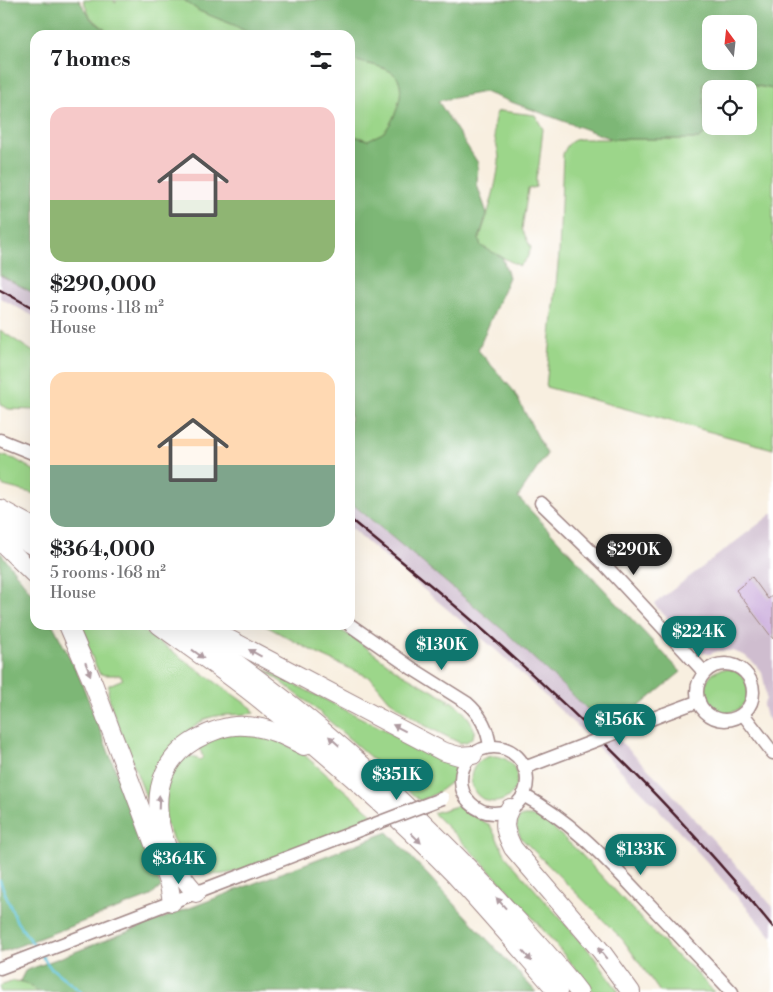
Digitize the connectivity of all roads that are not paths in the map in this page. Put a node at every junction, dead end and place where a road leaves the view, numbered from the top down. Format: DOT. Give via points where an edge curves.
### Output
graph roads {
  1 [pos="0,440"];
  2 [pos="30,452"];
  3 [pos="541,503"];
  4 [pos="0,509"];
  5 [pos="30,525"];
  6 [pos="0,528"];
  7 [pos="0,541"];
  8 [pos="30,544"];
  9 [pos="30,570"];
  10 [pos="355,629"];
  11 [pos="70,630"];
  12 [pos="166,630"];
  13 [pos="192,630"];
  14 [pos="212,630"];
  15 [pos="704,672"];
  16 [pos="699,702"];
  17 [pos="743,714"];
  18 [pos="490,747"];
  19 [pos="773,753"];
  20 [pos="473,755"];
  21 [pos="336,764"];
  22 [pos="524,768"];
  23 [pos="463,790"];
  24 [pos="523,795"];
  25 [pos="510,808"];
  26 [pos="196,893"];
  27 [pos="172,902"];
  28 [pos="0,968"];
  29 [pos="558,992"];
  30 [pos="579,992"];
  31 [pos="631,992"];
  32 [pos="732,992"];
  1 -- 2 [label="street"];
  3 -- 15 [label="street" via="604,564"];
  4 -- 5 [label="highway"];
  6 -- 8 [label="highway"];
  7 -- 9 [label="highway"];
  10 -- 18 [label="street" via="474,708 485,724"];
  11 -- 27 [label="highway, one-way" via="163,868"];
  12 -- 21 [label="highway, one-way" via="261,700"];
  30 -- 13 [label="highway, one-way" via="460,858 395,796 268,686"];
  20 -- 14 [label="highway, one-way" via="459,756 442,751"];
  15 -- 16 [label="street" via="697,686"];
  15 -- 17 [label="street" via="714,665 727,663 739,666 748,674 754,686 753,698"];
  16 -- 17 [label="street" via="710,715 721,720"];
  16 -- 22 [label="street, bridge"];
  17 -- 19 [label="street"];
  18 -- 20 [label="street"];
  18 -- 22 [label="street" via="510,752"];
  20 -- 23 [label="street" via="462,771"];
  26 -- 21 [label="highway, one-way" via="172,862 158,817 164,776 182,750 212,732 245,726 269,729"];
  21 -- 29 [label="highway, one-way" via="452,872"];
  22 -- 24 [label="street" via="526,784"];
  23 -- 25 [label="street" via="469,802 485,812"];
  23 -- 26 [label="street, bridge"];
  24 -- 25 [label="street"];
  24 -- 32 [label="street" via="550,810 578,833"];
  31 -- 25 [label="highway, one-way" via="601,951 513,848 505,825"];
  26 -- 27 [label="street"];
  27 -- 28 [label="street"];
}
